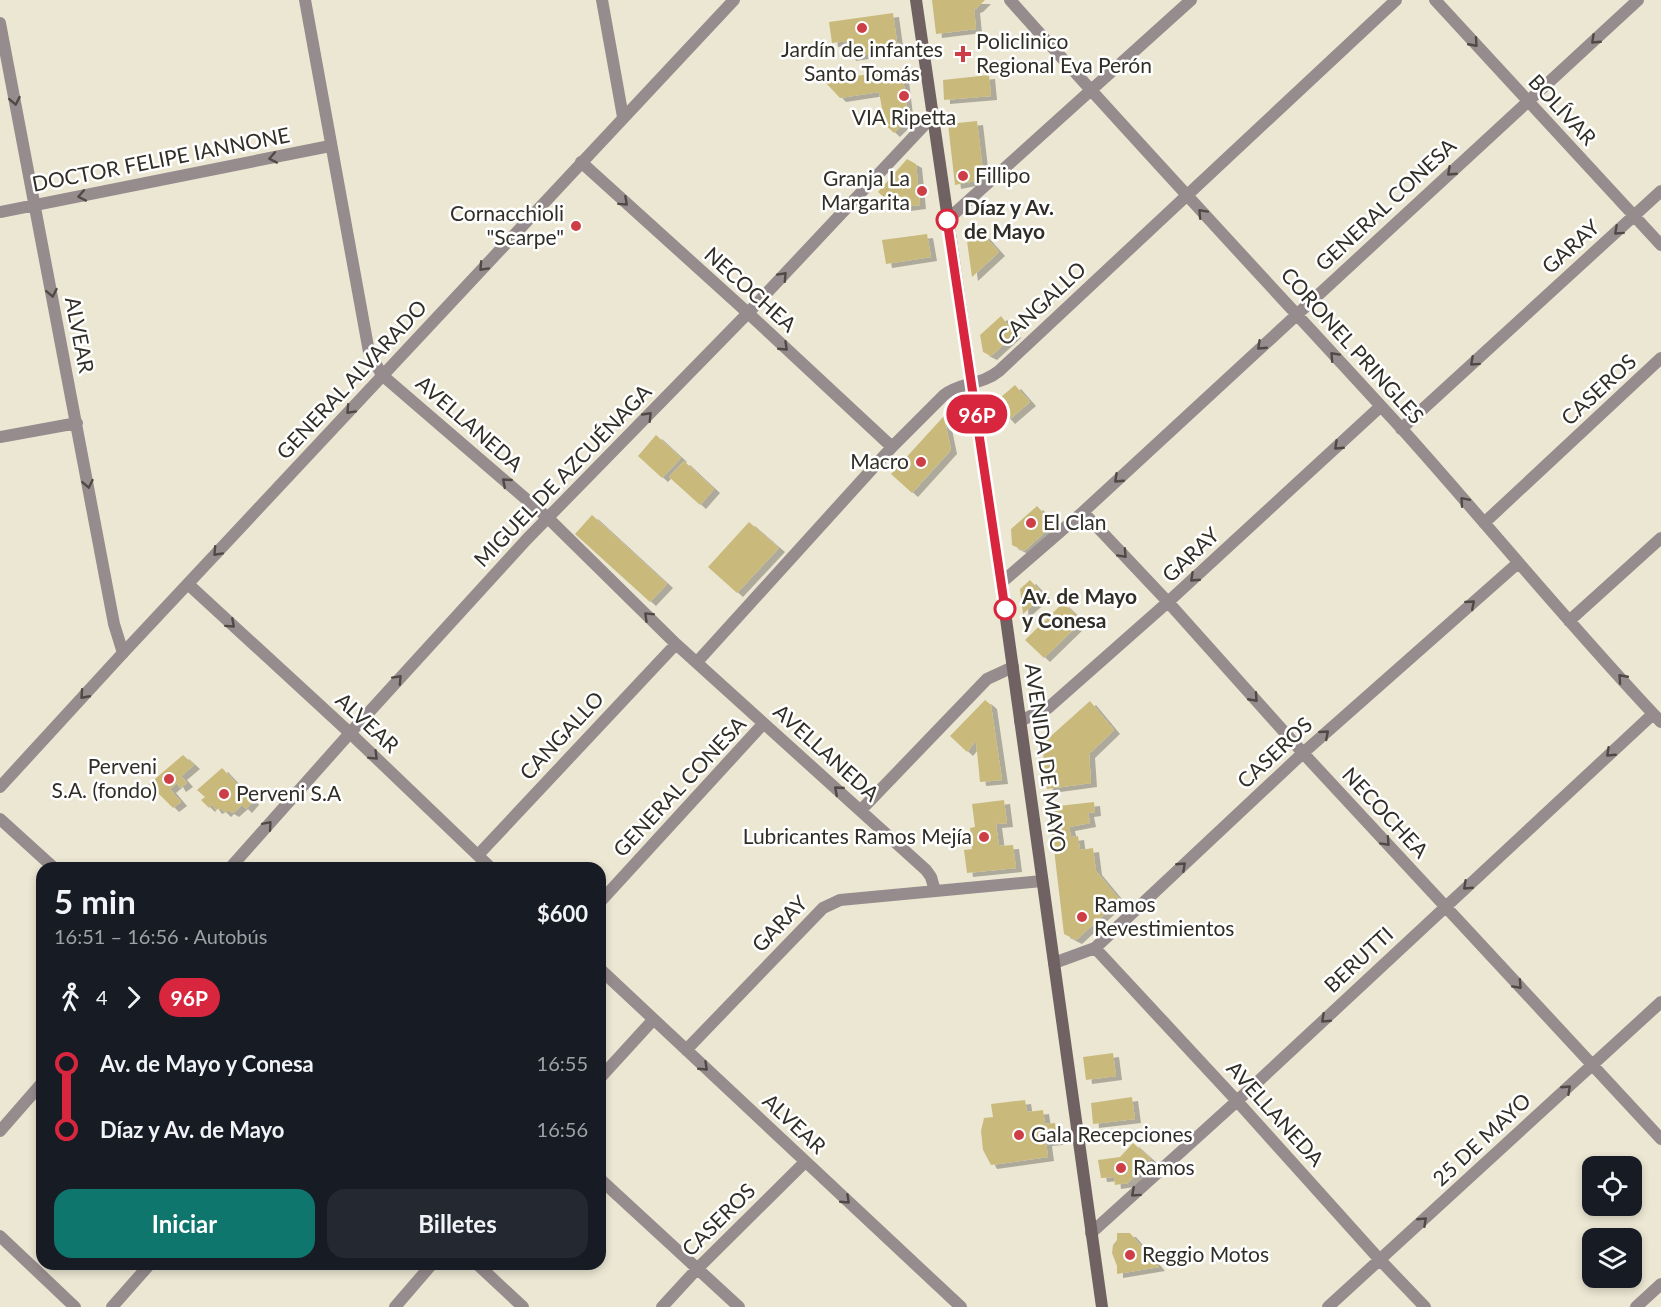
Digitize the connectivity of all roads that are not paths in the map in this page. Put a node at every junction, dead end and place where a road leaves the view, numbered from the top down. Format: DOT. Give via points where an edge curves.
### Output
graph roads {
  1 [pos="305,0"];
  2 [pos="602,0"];
  3 [pos="734,0"];
  4 [pos="916,0"];
  5 [pos="1010,0"];
  6 [pos="1191,0"];
  7 [pos="1396,0"];
  8 [pos="1435,0"];
  9 [pos="1638,0"];
  10 [pos="0,23"];
  11 [pos="1091,91"];
  12 [pos="1527,102"];
  13 [pos="623,117"];
  14 [pos="932,117"];
  15 [pos="330,146"];
  16 [pos="581,162"];
  17 [pos="1661,191"];
  18 [pos="1186,195"];
  19 [pos="35,205"];
  20 [pos="0,212"];
  21 [pos="1634,216"];
  22 [pos="947,220"];
  23 [pos="1661,245"];
  24 [pos="748,313"];
  25 [pos="1296,314"];
  26 [pos="1661,358"];
  27 [pos="382,375"];
  28 [pos="972,384"];
  29 [pos="1381,406"];
  30 [pos="76,423"];
  31 [pos="1401,429"];
  32 [pos="0,438"];
  33 [pos="892,447"];
  34 [pos="1083,512"];
  35 [pos="548,518"];
  36 [pos="1484,523"];
  37 [pos="1661,538"];
  38 [pos="1518,563"];
  39 [pos="1001,583"];
  40 [pos="188,584"];
  41 [pos="1168,602"];
  42 [pos="1569,621"];
  43 [pos="676,644"];
  44 [pos="123,653"];
  45 [pos="697,662"];
  46 [pos="1013,667"];
  47 [pos="1657,718"];
  48 [pos="1020,721"];
  49 [pos="763,724"];
  50 [pos="350,732"];
  51 [pos="1303,753"];
  52 [pos="0,787"];
  53 [pos="861,810"];
  54 [pos="0,819"];
  55 [pos="478,855"];
  56 [pos="47,862"];
  57 [pos="235,862"];
  58 [pos="485,862"];
  59 [pos="1042,881"];
  60 [pos="935,891"];
  61 [pos="606,895"];
  62 [pos="1445,906"];
  63 [pos="1095,948"];
  64 [pos="1054,963"];
  65 [pos="606,975"];
  66 [pos="1661,1002"];
  67 [pos="653,1020"];
  68 [pos="686,1050"];
  69 [pos="1592,1065"];
  70 [pos="606,1071"];
  71 [pos="36,1090"];
  72 [pos="1237,1101"];
  73 [pos="0,1131"];
  74 [pos="1661,1139"];
  75 [pos="805,1162"];
  76 [pos="606,1185"];
  77 [pos="1091,1233"];
  78 [pos="0,1236"];
  79 [pos="1380,1260"];
  80 [pos="697,1269"];
  81 [pos="145,1270"];
  82 [pos="427,1270"];
  83 [pos="483,1270"];
  84 [pos="1661,1284"];
  85 [pos="953,1304"];
  86 [pos="75,1307"];
  87 [pos="112,1307"];
  88 [pos="395,1307"];
  89 [pos="523,1307"];
  90 [pos="662,1307"];
  91 [pos="739,1307"];
  92 [pos="1102,1307"];
  93 [pos="1329,1307"];
  94 [pos="1425,1307"];
  95 [pos="1636,1307"];
  1 -- 15 [label="street, AVELLANEDA"];
  2 -- 13 [label="street"];
  3 -- 13 [label="street, GENERAL ALVARADO"];
  4 -- 14 [label="main road, AVENIDA DE MAYO"];
  5 -- 11 [label="street, CORONEL PRINGLES"];
  6 -- 11 [label="street"];
  7 -- 18 [label="street, CANGALLO"];
  8 -- 12 [label="street, BOLÍVAR, one-way"];
  9 -- 12 [label="street, GENERAL CONESA, one-way"];
  10 -- 19 [label="street, ALVEAR, one-way"];
  11 -- 18 [label="street, CORONEL PRINGLES"];
  11 -- 22 [label="street"];
  12 -- 21 [label="street, BOLÍVAR"];
  12 -- 25 [label="street, GENERAL CONESA, one-way"];
  13 -- 16 [label="street, GENERAL ALVARADO"];
  14 -- 22 [label="main road, AVENIDA DE MAYO"];
  24 -- 14 [label="street, MIGUEL DE AZCUÉNAGA, one-way"];
  15 -- 19 [label="street, DOCTOR FELIPE IANNONE, one-way"];
  15 -- 27 [label="street, AVELLANEDA" via="369,352"];
  16 -- 24 [label="street, NECOCHEA, one-way"];
  16 -- 27 [label="street, GENERAL ALVARADO, one-way"];
  17 -- 21 [label="street, GARAY"];
  25 -- 18 [label="street, CORONEL PRINGLES, one-way"];
  18 -- 28 [label="street, CANGALLO" via="989,380"];
  19 -- 20 [label="street, DOCTOR FELIPE IANNONE"];
  19 -- 30 [label="street, ALVEAR, one-way"];
  21 -- 23 [label="street, BOLÍVAR"];
  21 -- 31 [label="street, GARAY, one-way"];
  22 -- 28 [label="main road, AVENIDA DE MAYO"];
  24 -- 33 [label="street, NECOCHEA, one-way"];
  35 -- 24 [label="street, MIGUEL DE AZCUÉNAGA, one-way"];
  29 -- 25 [label="street, CORONEL PRINGLES, one-way"];
  25 -- 34 [label="street, GENERAL CONESA, one-way"];
  26 -- 36 [label="street, CASEROS"];
  35 -- 27 [label="street, AVELLANEDA, one-way"];
  27 -- 40 [label="street, GENERAL ALVARADO, one-way"];
  28 -- 33 [label="street, CANGALLO" via="953,388 944,395"];
  28 -- 39 [label="main road, AVENIDA DE MAYO"];
  29 -- 31 [label="street, CORONEL PRINGLES"];
  29 -- 41 [label="street, GARAY, one-way"];
  30 -- 32 [label="street"];
  30 -- 44 [label="street, ALVEAR, one-way" via="114,624"];
  36 -- 31 [label="street, CORONEL PRINGLES, one-way"];
  33 -- 45 [label="street, CANGALLO"];
  34 -- 39 [label="street, GENERAL CONESA"];
  34 -- 41 [label="street, NECOCHEA, one-way"];
  43 -- 35 [label="street, AVELLANEDA, one-way"];
  50 -- 35 [label="street, MIGUEL DE AZCUÉNAGA, one-way"];
  36 -- 38 [label="street, CORONEL PRINGLES"];
  37 -- 42 [label="street"];
  38 -- 42 [label="street, CORONEL PRINGLES"];
  51 -- 38 [label="street, CASEROS, one-way"];
  39 -- 46 [label="main road, AVENIDA DE MAYO"];
  40 -- 44 [label="street, GENERAL ALVARADO"];
  40 -- 50 [label="street, ALVEAR, one-way"];
  41 -- 48 [label="street, GARAY" via="1048,708"];
  41 -- 51 [label="street, NECOCHEA, one-way"];
  47 -- 42 [label="street, CORONEL PRINGLES, one-way"];
  43 -- 45 [label="street, AVELLANEDA"];
  43 -- 55 [label="street, CANGALLO"];
  44 -- 52 [label="street, GENERAL ALVARADO, one-way"];
  45 -- 49 [label="street, AVELLANEDA"];
  46 -- 48 [label="main road, AVENIDA DE MAYO"];
  46 -- 53 [label="street" via="987,679"];
  47 -- 62 [label="street, BERUTTI, one-way"];
  48 -- 59 [label="main road, AVENIDA DE MAYO"];
  53 -- 49 [label="street, AVELLANEDA, one-way"];
  49 -- 61 [label="street, GENERAL CONESA"];
  50 -- 55 [label="street, ALVEAR, one-way"];
  57 -- 50 [label="street, MIGUEL DE AZCUÉNAGA, one-way"];
  51 -- 62 [label="street, NECOCHEA, one-way"];
  63 -- 51 [label="street, CASEROS, one-way"];
  53 -- 60 [label="street, AVELLANEDA" via="926,870"];
  54 -- 56 [label="street"];
  55 -- 58 [label="street, ALVEAR"];
  59 -- 60 [label="street, GARAY"];
  59 -- 64 [label="main road, AVENIDA DE MAYO"];
  60 -- 68 [label="street, GARAY" via="840,900 823,908"];
  62 -- 69 [label="street, NECOCHEA, one-way"];
  62 -- 72 [label="street, BERUTTI, one-way"];
  63 -- 64 [label="street, CASEROS"];
  63 -- 72 [label="street, AVELLANEDA"];
  64 -- 77 [label="main road, AVENIDA DE MAYO"];
  65 -- 67 [label="street, ALVEAR"];
  66 -- 69 [label="street, 25 DE MAYO"];
  67 -- 68 [label="street, ALVEAR"];
  67 -- 70 [label="street"];
  68 -- 75 [label="street, ALVEAR, one-way"];
  69 -- 74 [label="street, NECOCHEA"];
  79 -- 69 [label="street, 25 DE MAYO, one-way"];
  71 -- 73 [label="street"];
  72 -- 77 [label="street, BERUTTI, one-way"];
  72 -- 79 [label="street, AVELLANEDA"];
  75 -- 80 [label="street, CASEROS"];
  75 -- 85 [label="street, ALVEAR, one-way"];
  76 -- 80 [label="street"];
  77 -- 92 [label="main road, AVENIDA DE MAYO"];
  78 -- 86 [label="street"];
  79 -- 93 [label="street, 25 DE MAYO"];
  79 -- 94 [label="street, AVELLANEDA"];
  80 -- 90 [label="street, CASEROS"];
  80 -- 91 [label="street"];
  81 -- 87 [label="street"];
  82 -- 88 [label="street"];
  83 -- 89 [label="street"];
  84 -- 95 [label="street"];
}
